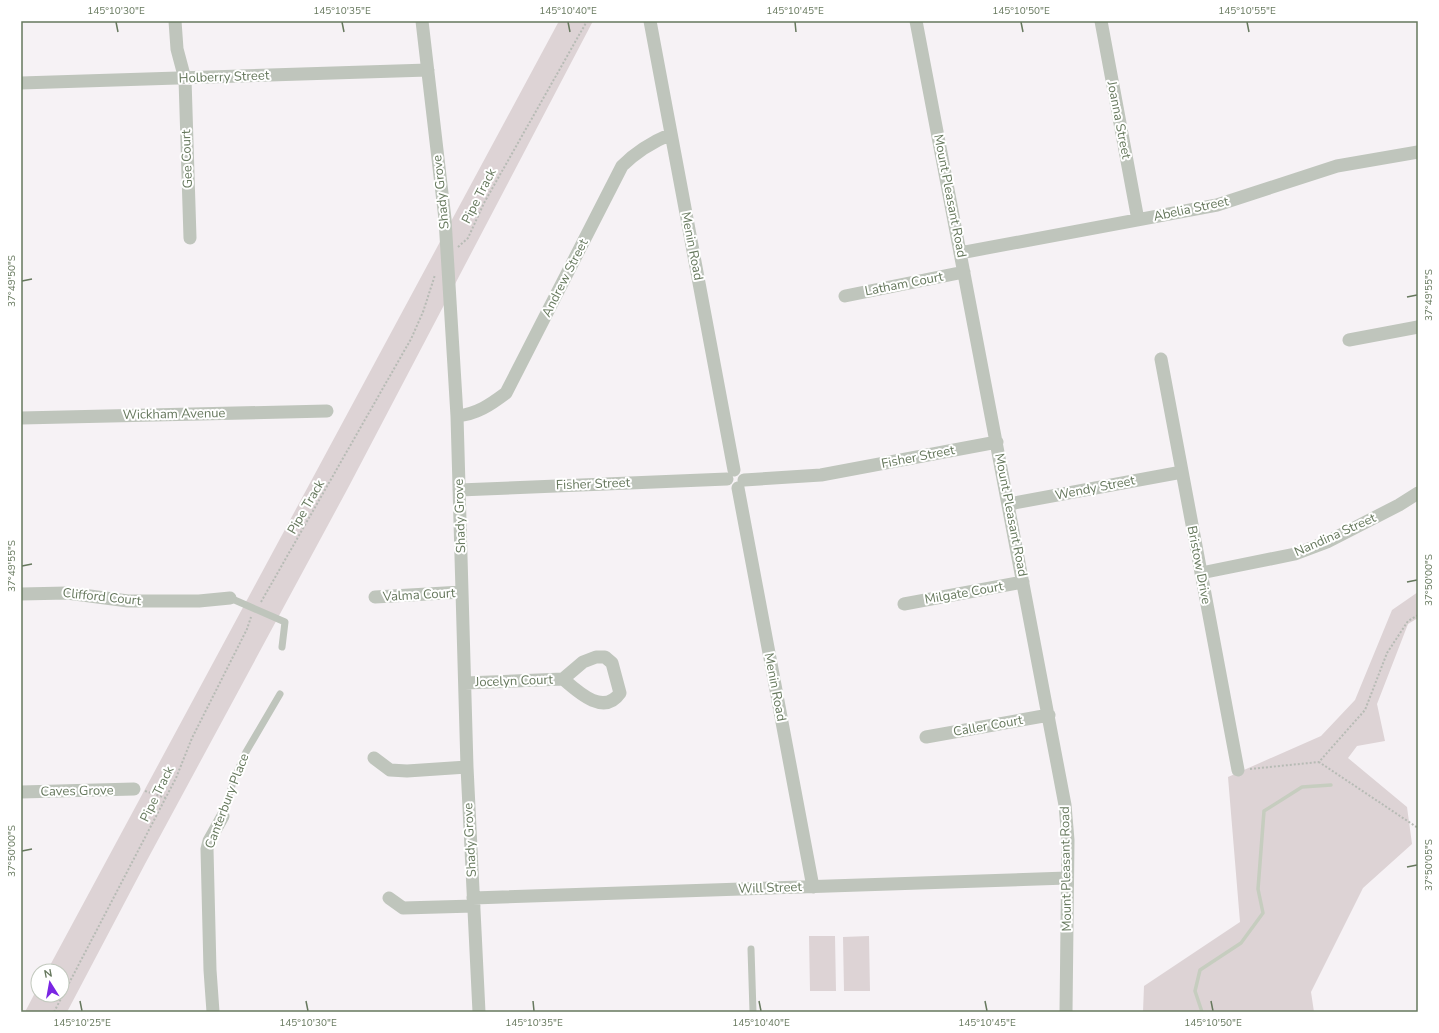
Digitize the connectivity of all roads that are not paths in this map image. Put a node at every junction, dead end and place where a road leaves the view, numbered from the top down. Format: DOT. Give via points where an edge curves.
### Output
graph roads {
  1 [pos="176,21"];
  2 [pos="422,21"];
  3 [pos="650,21"];
  4 [pos="916,21"];
  5 [pos="1101,21"];
  6 [pos="428,70"];
  7 [pos="185,79"];
  8 [pos="21,83"];
  9 [pos="671,134"];
  10 [pos="1418,152"];
  11 [pos="1138,220"];
  12 [pos="190,238"];
  13 [pos="960,253"];
  14 [pos="964,272"];
  15 [pos="845,296"];
  16 [pos="1418,327"];
  17 [pos="1349,340"];
  18 [pos="1161,359"];
  19 [pos="327,411"];
  20 [pos="457,416"];
  21 [pos="21,418"];
  22 [pos="997,442"];
  23 [pos="1182,472"];
  24 [pos="730,475"];
  25 [pos="741,484"];
  26 [pos="460,490"];
  27 [pos="1418,493"];
  28 [pos="1009,504"];
  29 [pos="1200,572"];
  30 [pos="1024,582"];
  31 [pos="462,592"];
  32 [pos="21,594"];
  33 [pos="375,597"];
  34 [pos="230,598"];
  35 [pos="904,604"];
  36 [pos="282,646"];
  37 [pos="563,679"];
  38 [pos="465,683"];
  39 [pos="280,694"];
  40 [pos="1049,715"];
  41 [pos="926,737"];
  42 [pos="374,758"];
  43 [pos="467,768"];
  44 [pos="1238,770"];
  45 [pos="134,789"];
  46 [pos="21,792"];
  47 [pos="224,816"];
  48 [pos="1067,878"];
  49 [pos="813,887"];
  50 [pos="389,898"];
  51 [pos="474,902"];
  52 [pos="751,949"];
  53 [pos="213,1012"];
  54 [pos="479,1012"];
  55 [pos="752,1012"];
  56 [pos="1066,1012"];
  1 -- 7 [label="street, Gee Court" via="177,48"];
  2 -- 6 [label="street, Shady Grove"];
  3 -- 9 [label="street, Menin Road"];
  4 -- 13 [label="street, Mount Pleasant Road"];
  5 -- 11 [label="street, Joanna Street"];
  6 -- 7 [label="street, Holberry Street"];
  6 -- 20 [label="street, Shady Grove" via="447,259"];
  7 -- 8 [label="street, Holberry Street"];
  7 -- 12 [label="street, Gee Court"];
  9 -- 20 [label="street, Andrew Street" via="634,154 622,166 506,393 471,415"];
  9 -- 24 [label="street, Menin Road"];
  10 -- 11 [label="street, Abelia Street" via="1337,166 1217,205"];
  11 -- 13 [label="street, Abelia Street"];
  13 -- 14 [label="street, Mount Pleasant Road"];
  14 -- 15 [label="street, Latham Court"];
  14 -- 22 [label="street, Mount Pleasant Road"];
  16 -- 17 [label="street"];
  18 -- 23 [label="street, Bristow Drive"];
  19 -- 21 [label="street, Wickham Avenue"];
  20 -- 26 [label="street, Shady Grove"];
  22 -- 25 [label="street, Fisher Street" via="821,475"];
  22 -- 28 [label="street, Mount Pleasant Road"];
  23 -- 28 [label="street, Wendy Street"];
  23 -- 29 [label="street, Bristow Drive"];
  24 -- 25 [label="street" via="730,487"];
  24 -- 26 [label="street, Fisher Street"];
  25 -- 49 [label="street, Menin Road"];
  26 -- 31 [label="street, Shady Grove"];
  27 -- 29 [label="street, Nandina Street" via="1334,538 1295,554"];
  28 -- 30 [label="street, Mount Pleasant Road"];
  29 -- 44 [label="street, Bristow Drive"];
  30 -- 35 [label="street, Milgate Court"];
  30 -- 40 [label="street, Mount Pleasant Road"];
  31 -- 33 [label="street, Valma Court"];
  31 -- 38 [label="street, Shady Grove"];
  32 -- 34 [label="street, Clifford Court" via="67,593 128,601 199,601"];
  34 -- 36 [label="lane" via="284,622"];
  37 -- 38 [label="street, Jocelyn Court"];
  38 -- 43 [label="street, Shady Grove"];
  39 -- 47 [label="lane, Canterbury Place" via="246,752 234,779"];
  40 -- 41 [label="street, Caller Court"];
  40 -- 48 [label="street, Mount Pleasant Road" via="1065,805"];
  42 -- 43 [label="street" via="390,770"];
  43 -- 51 [label="street, Shady Grove"];
  45 -- 46 [label="street, Caves Grove"];
  47 -- 53 [label="street, Canterbury Place" via="207,849"];
  48 -- 49 [label="street, Will Street"];
  48 -- 56 [label="street, Mount Pleasant Road"];
  49 -- 51 [label="street, Will Street"];
  50 -- 51 [label="street, Will Street" via="402,908"];
  51 -- 54 [label="street, Shady Grove"];
  52 -- 55 [label="lane"];
}
